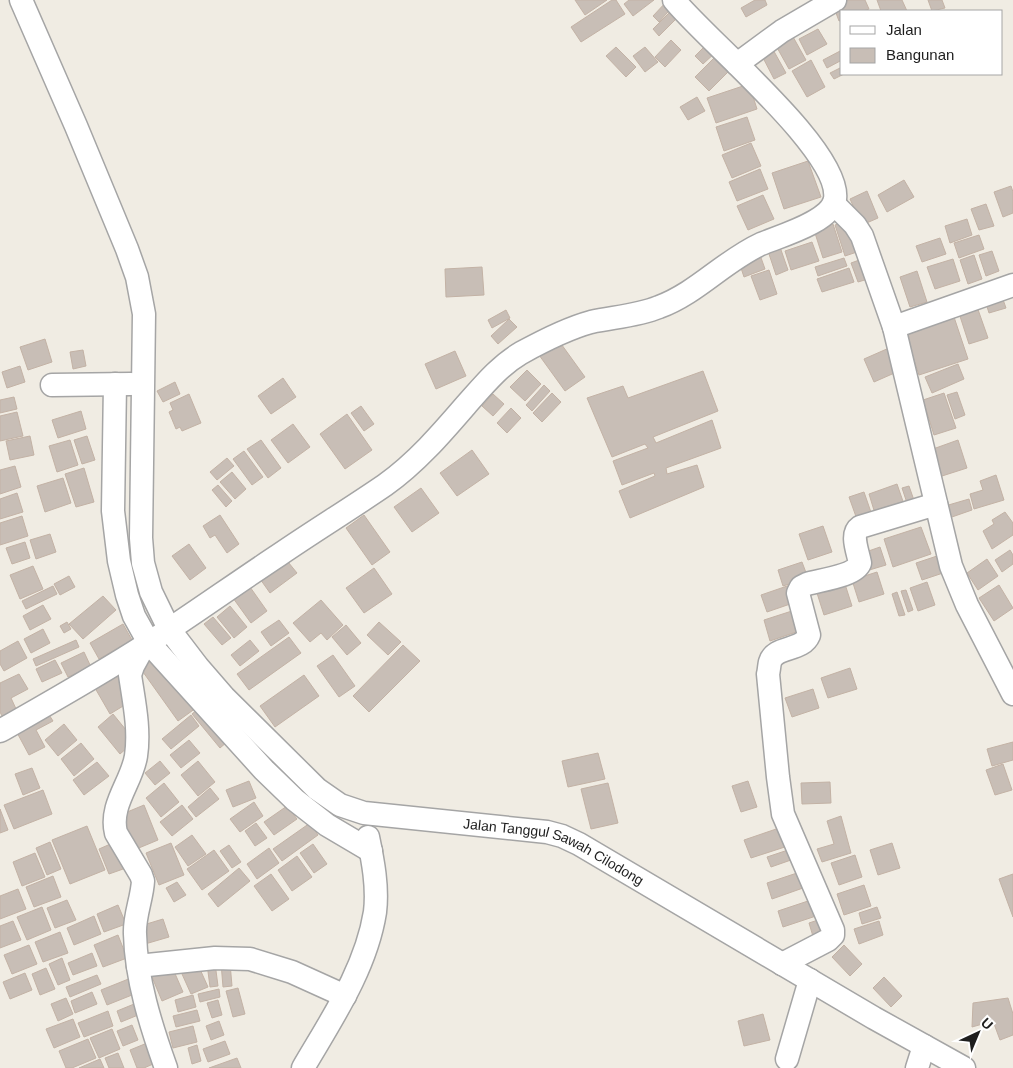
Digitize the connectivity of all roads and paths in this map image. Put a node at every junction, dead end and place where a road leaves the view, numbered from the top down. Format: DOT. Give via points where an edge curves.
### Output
graph roads {
  1 [pos="21,0"];
  2 [pos="674,0"];
  3 [pos="836,0"];
  4 [pos="737,64"];
  5 [pos="834,204"];
  6 [pos="1013,285"];
  7 [pos="894,327"];
  8 [pos="115,384"];
  9 [pos="143,385"];
  10 [pos="52,386"];
  11 [pos="936,504"];
  12 [pos="113,511"];
  13 [pos="141,511"];
  14 [pos="169,629"];
  15 [pos="147,644"];
  16 [pos="1013,694"];
  17 [pos="216,702"];
  18 [pos="0,731"];
  19 [pos="364,814"];
  20 [pos="371,851"];
  21 [pos="782,964"];
  22 [pos="138,966"];
  23 [pos="810,980"];
  24 [pos="345,996"];
  25 [pos="921,1056"];
  26 [pos="787,1058"];
  27 [pos="166,1068"];
  28 [pos="303,1068"];
  29 [pos="964,1068"];
  1 -- 9 [label="street, Jalan Tanggul Sawah Cilodong" via="137,277 144,314"];
  2 -- 4 [label="street"];
  3 -- 4 [label="street" via="782,31"];
  4 -- 5 [label="street" via="813,147 832,182"];
  5 -- 7 [label="street" via="862,236"];
  5 -- 14 [label="street" via="804,227 740,254 692,290 659,308 589,323 522,353 499,370 426,449 386,484"];
  6 -- 7 [label="street"];
  7 -- 11 [label="street"];
  8 -- 9 [label="street"];
  8 -- 10 [label="street"];
  8 -- 12 [label="street"];
  9 -- 13 [label="street, Jalan Tanggul Sawah Cilodong"];
  11 -- 16 [label="street" via="960,590"];
  11 -- 21 [label="street" via="856,530 854,536 860,563 851,572 801,587 798,593 808,639 773,656 770,662 768,674 783,814 833,935"];
  12 -- 13 [label="street"];
  12 -- 15 [label="street" via="127,595"];
  13 -- 14 [label="street, Jalan Tanggul Sawah Cilodong" via="143,563 151,592"];
  14 -- 15 [label="street"];
  14 -- 17 [label="street, Jalan Tanggul Sawah Cilodong" via="198,667"];
  15 -- 17 [label="street"];
  15 -- 18 [label="street"];
  15 -- 22 [label="street" via="130,675 138,734 136,758 118,803 114,825 143,881 135,922"];
  17 -- 19 [label="street, Jalan Tanggul Sawah Cilodong" via="317,788 340,804"];
  17 -- 20 [label="street" via="264,770 295,800 327,825"];
  19 -- 20 [label="street"];
  19 -- 21 [label="street, Jalan Tanggul Sawah Cilodong" via="562,836"];
  20 -- 24 [label="street" via="375,912 366,949"];
  21 -- 23 [label="street, Jalan Tanggul Sawah Cilodong"];
  22 -- 24 [label="street" via="216,958 250,959 292,972"];
  22 -- 27 [label="street"];
  23 -- 25 [label="street, Jalan Tanggul Sawah Cilodong"];
  23 -- 26 [label="street"];
  24 -- 28 [label="street"];
  25 -- 29 [label="street, Jalan Tanggul Sawah Cilodong"];
}
